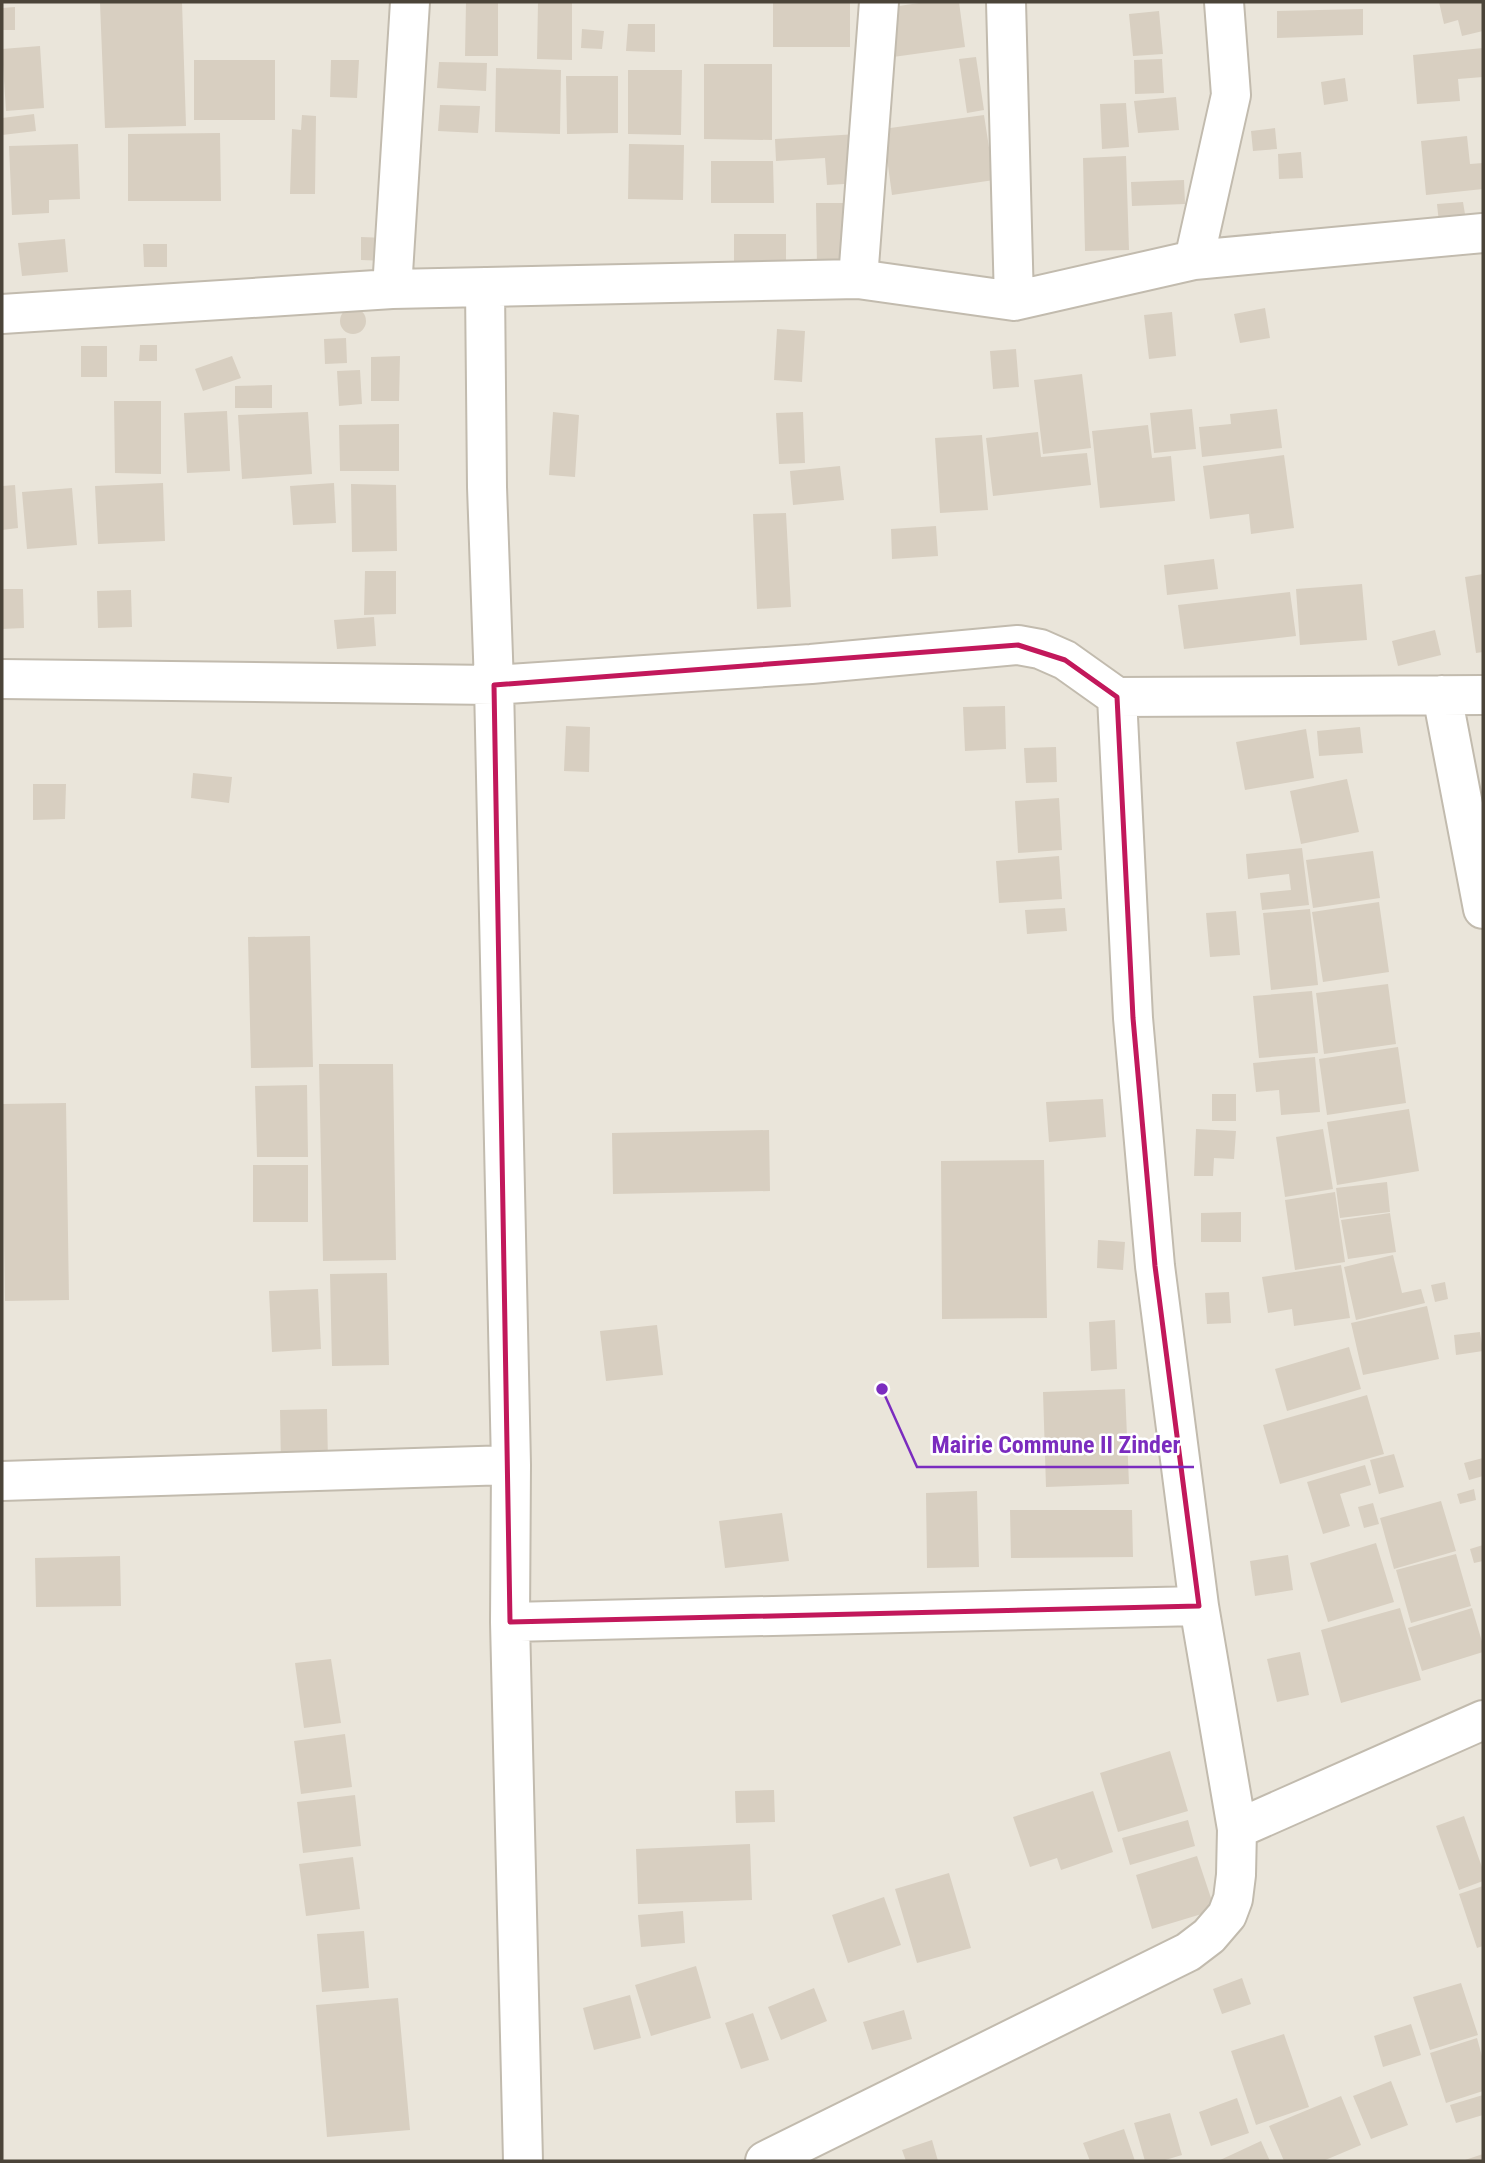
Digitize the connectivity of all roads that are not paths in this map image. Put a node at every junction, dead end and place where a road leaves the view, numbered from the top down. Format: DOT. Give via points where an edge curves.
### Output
graph roads {
  1 [pos="410,2"];
  2 [pos="880,2"];
  3 [pos="1006,2"];
  4 [pos="1224,2"];
  5 [pos="1483,233"];
  6 [pos="1194,260"];
  7 [pos="858,279"];
  8 [pos="485,287"];
  9 [pos="392,289"];
  10 [pos="1014,301"];
  11 [pos="2,314"];
  12 [pos="2,679"];
  13 [pos="494,685"];
  14 [pos="1442,695"];
  15 [pos="1483,695"];
  16 [pos="1116,697"];
  17 [pos="1483,909"];
  18 [pos="511,1465"];
  19 [pos="2,1481"];
  20 [pos="1199,1606"];
  21 [pos="510,1622"];
  22 [pos="1483,1720"];
  23 [pos="1237,1829"];
  24 [pos="523,2161"];
  25 [pos="765,2161"];
  1 -- 9 [label="street"];
  2 -- 7 [label="street"];
  3 -- 10 [label="street"];
  4 -- 6 [label="street" via="1231,95"];
  5 -- 6 [label="street"];
  6 -- 10 [label="street"];
  7 -- 8 [label="street"];
  7 -- 10 [label="street"];
  8 -- 9 [label="street"];
  8 -- 13 [label="street"];
  9 -- 11 [label="street"];
  12 -- 13 [label="street"];
  13 -- 16 [label="street" via="1018,645 1065,660"];
  13 -- 18 [label="street"];
  14 -- 15 [label="street"];
  14 -- 16 [label="street"];
  14 -- 17 [label="street"];
  16 -- 20 [label="street" via="1133,1018 1155,1266"];
  18 -- 19 [label="street"];
  18 -- 21 [label="street"];
  20 -- 21 [label="street"];
  20 -- 23 [label="street"];
  21 -- 24 [label="street"];
  22 -- 23 [label="street"];
  23 -- 25 [label="street" via="1233,1899 1209,1936 1188,1952"];
}
